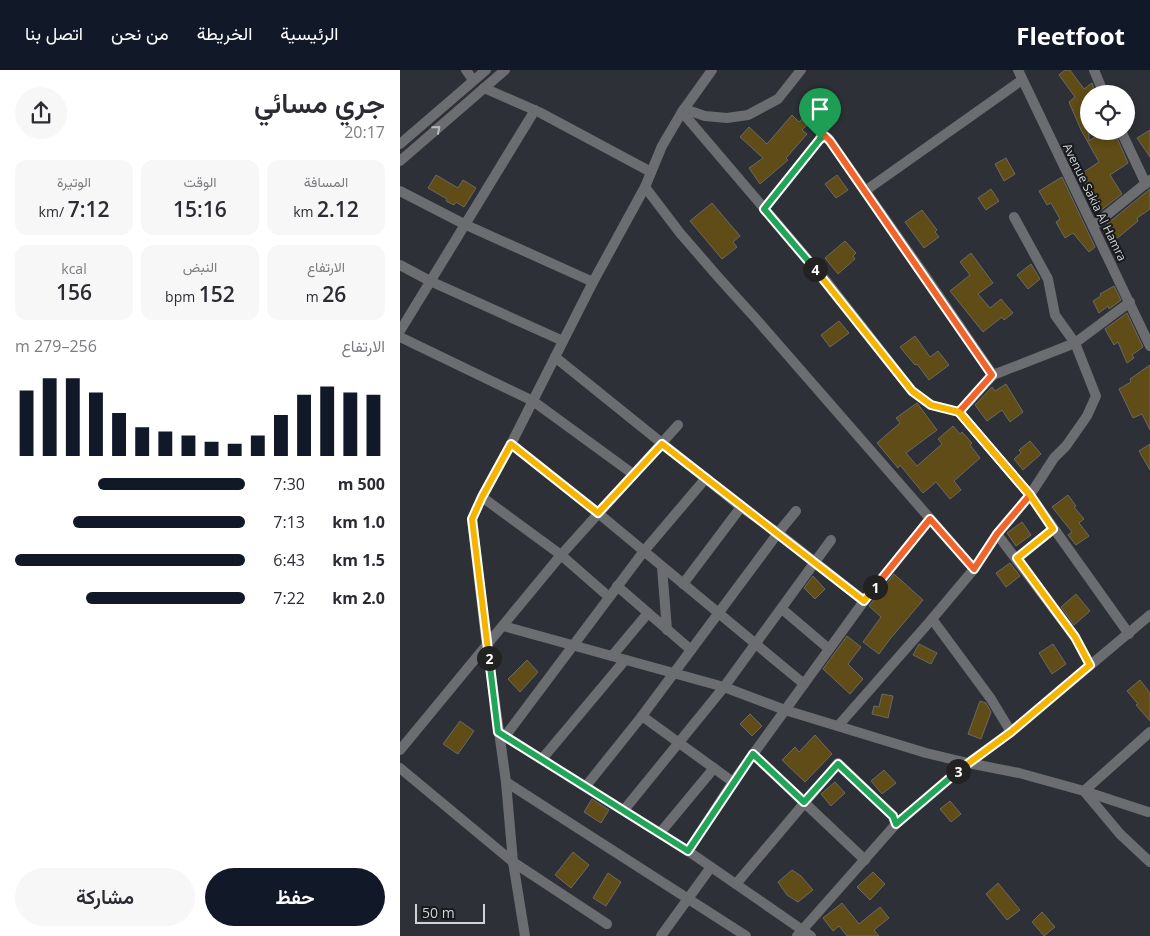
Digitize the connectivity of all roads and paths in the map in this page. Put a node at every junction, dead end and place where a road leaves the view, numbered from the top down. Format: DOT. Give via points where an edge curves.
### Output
graph roads {
  1 [pos="466,70"];
  2 [pos="486,70"];
  3 [pos="505,70"];
  4 [pos="712,70"];
  5 [pos="801,70"];
  6 [pos="1018,70"];
  7 [pos="1094,70"];
  8 [pos="473,80"];
  9 [pos="1022,80"];
  10 [pos="1100,85"];
  11 [pos="484,88"];
  12 [pos="535,110"];
  13 [pos="683,110"];
  14 [pos="1126,140"];
  15 [pos="400,144"];
  16 [pos="400,161"];
  17 [pos="651,172"];
  18 [pos="1148,182"];
  19 [pos="645,187"];
  20 [pos="865,191"];
  21 [pos="400,192"];
  22 [pos="764,209"];
  23 [pos="1014,217"];
  24 [pos="464,224"];
  25 [pos="1093,226"];
  26 [pos="400,265"];
  27 [pos="430,281"];
  28 [pos="593,282"];
  29 [pos="1130,302"];
  30 [pos="400,331"];
  31 [pos="400,337"];
  32 [pos="563,341"];
  33 [pos="1075,344"];
  34 [pos="1150,346"];
  35 [pos="555,357"];
  36 [pos="992,375"];
  37 [pos="533,401"];
  38 [pos="959,412"];
  39 [pos="678,425"];
  40 [pos="511,444"];
  41 [pos="662,444"];
  42 [pos="633,474"];
  43 [pos="706,478"];
  44 [pos="1030,495"];
  45 [pos="482,497"];
  46 [pos="741,507"];
  47 [pos="796,511"];
  48 [pos="598,513"];
  49 [pos="930,519"];
  50 [pos="1053,529"];
  51 [pos="778,533"];
  52 [pos="997,534"];
  53 [pos="831,540"];
  54 [pos="644,551"];
  55 [pos="561,555"];
  56 [pos="1017,558"];
  57 [pos="816,563"];
  58 [pos="662,566"];
  59 [pos="974,569"];
  60 [pos="683,584"];
  61 [pos="617,586"];
  62 [pos="609,597"];
  63 [pos="864,601"];
  64 [pos="782,609"];
  65 [pos="718,613"];
  66 [pos="648,614"];
  67 [pos="1150,615"];
  68 [pos="932,619"];
  69 [pos="503,626"];
  70 [pos="667,630"];
  71 [pos="1129,634"];
  72 [pos="756,644"];
  73 [pos="487,645"];
  74 [pos="572,645"];
  75 [pos="829,649"];
  76 [pos="691,650"];
  77 [pos="612,656"];
  78 [pos="625,660"];
  79 [pos="1090,665"];
  80 [pos="673,674"];
  81 [pos="804,684"];
  82 [pos="724,688"];
  83 [pos="785,710"];
  84 [pos="642,716"];
  85 [pos="838,726"];
  86 [pos="1011,732"];
  87 [pos="1150,732"];
  88 [pos="502,733"];
  89 [pos="680,743"];
  90 [pos="400,750"];
  91 [pos="753,754"];
  92 [pos="542,759"];
  93 [pos="968,763"];
  94 [pos="400,768"];
  95 [pos="714,768"];
  96 [pos="506,782"];
  97 [pos="733,782"];
  98 [pos="586,786"];
  99 [pos="1084,791"];
  100 [pos="804,802"];
  101 [pos="624,810"];
  102 [pos="1149,811"];
  103 [pos="896,824"];
  104 [pos="660,833"];
  105 [pos="688,851"];
  106 [pos="865,860"];
  107 [pos="513,862"];
  108 [pos="1150,862"];
  109 [pos="711,867"];
  110 [pos="736,884"];
  111 [pos="688,898"];
  112 [pos="607,924"];
  113 [pos="803,934"];
  114 [pos="525,936"];
  115 [pos="662,936"];
  116 [pos="746,936"];
  1 -- 8 [label="street"];
  2 -- 8 [label="street"];
  3 -- 11 [label="street"];
  4 -- 13 [label="street"];
  5 -- 13 [label="street" via="778,99 748,115 727,118"];
  6 -- 9 [label="street, Avenue Sakia Al Hamra"];
  7 -- 10 [label="street"];
  8 -- 15 [label="street"];
  9 -- 20 [label="street"];
  9 -- 25 [label="street, Avenue Sakia Al Hamra"];
  11 -- 12 [label="street"];
  16 -- 11 [label="street, one-way"];
  12 -- 17 [label="street"];
  12 -- 24 [label="street"];
  13 -- 17 [label="street"];
  13 -- 22 [label="street"];
  14 -- 18 [label="street"];
  17 -- 19 [label="street"];
  18 -- 25 [label="street"];
  19 -- 28 [label="street"];
  19 -- 49 [label="street" via="680,233"];
  20 -- 22 [label="street" via="825,136"];
  20 -- 36 [label="street"];
  21 -- 24 [label="street"];
  22 -- 38 [label="street" via="827,282 912,391 931,405"];
  23 -- 33 [label="street" via="1048,279 1055,315"];
  24 -- 27 [label="street"];
  24 -- 28 [label="street"];
  25 -- 29 [label="street, Avenue Sakia Al Hamra"];
  26 -- 27 [label="street"];
  27 -- 30 [label="street"];
  27 -- 32 [label="street"];
  28 -- 32 [label="street"];
  29 -- 33 [label="street"];
  29 -- 34 [label="street, Avenue Sakia Al Hamra"];
  31 -- 37 [label="street"];
  32 -- 35 [label="street"];
  33 -- 36 [label="street"];
  33 -- 44 [label="street" via="1096,396 1087,416"];
  35 -- 37 [label="street"];
  35 -- 41 [label="street"];
  36 -- 38 [label="street"];
  37 -- 40 [label="street"];
  37 -- 42 [label="street"];
  38 -- 44 [label="street"];
  39 -- 41 [label="street"];
  40 -- 45 [label="street"];
  40 -- 48 [label="street"];
  41 -- 42 [label="street"];
  41 -- 43 [label="street"];
  42 -- 48 [label="street"];
  43 -- 46 [label="street"];
  43 -- 54 [label="street"];
  44 -- 50 [label="street"];
  44 -- 52 [label="street"];
  45 -- 55 [label="street"];
  45 -- 73 [label="street" via="472,519 472,527"];
  46 -- 51 [label="street"];
  46 -- 60 [label="street"];
  47 -- 51 [label="street"];
  48 -- 54 [label="street"];
  48 -- 55 [label="street"];
  49 -- 59 [label="street"];
  49 -- 63 [label="street"];
  50 -- 56 [label="street"];
  50 -- 71 [label="street"];
  51 -- 57 [label="street"];
  51 -- 65 [label="street"];
  52 -- 56 [label="street"];
  52 -- 59 [label="street"];
  53 -- 57 [label="street"];
  54 -- 58 [label="street"];
  54 -- 61 [label="street"];
  55 -- 62 [label="street"];
  55 -- 69 [label="street"];
  56 -- 79 [label="street" via="1075,637"];
  57 -- 63 [label="street"];
  57 -- 64 [label="street"];
  58 -- 60 [label="street"];
  58 -- 70 [label="street"];
  59 -- 68 [label="street"];
  60 -- 65 [label="street"];
  61 -- 62 [label="street"];
  61 -- 66 [label="street"];
  62 -- 74 [label="street"];
  63 -- 75 [label="street"];
  64 -- 72 [label="street"];
  64 -- 75 [label="street"];
  65 -- 72 [label="street"];
  65 -- 76 [label="street"];
  66 -- 70 [label="street"];
  66 -- 77 [label="street"];
  67 -- 71 [label="street"];
  68 -- 85 [label="street"];
  68 -- 86 [label="street" via="991,699"];
  69 -- 73 [label="street"];
  69 -- 74 [label="street"];
  70 -- 76 [label="street"];
  71 -- 79 [label="street"];
  72 -- 81 [label="street"];
  72 -- 82 [label="street"];
  73 -- 88 [label="street"];
  73 -- 90 [label="street"];
  74 -- 77 [label="street"];
  74 -- 88 [label="street"];
  75 -- 81 [label="street"];
  76 -- 80 [label="street"];
  77 -- 78 [label="street"];
  78 -- 80 [label="street"];
  78 -- 92 [label="street"];
  79 -- 86 [label="street"];
  80 -- 82 [label="street"];
  80 -- 84 [label="street"];
  81 -- 83 [label="street"];
  82 -- 83 [label="street"];
  82 -- 89 [label="street"];
  83 -- 85 [label="street"];
  83 -- 91 [label="street"];
  84 -- 89 [label="street"];
  84 -- 98 [label="street"];
  85 -- 93 [label="street"];
  86 -- 93 [label="street"];
  87 -- 99 [label="street"];
  88 -- 92 [label="street"];
  88 -- 96 [label="street"];
  89 -- 95 [label="street"];
  89 -- 101 [label="street"];
  91 -- 97 [label="street"];
  91 -- 100 [label="street"];
  92 -- 98 [label="street"];
  93 -- 99 [label="street"];
  93 -- 103 [label="street"];
  94 -- 107 [label="street"];
  95 -- 97 [label="street"];
  95 -- 104 [label="street"];
  96 -- 107 [label="street"];
  96 -- 111 [label="street"];
  97 -- 105 [label="street"];
  98 -- 101 [label="street"];
  99 -- 102 [label="street"];
  99 -- 108 [label="street" via="1120,834"];
  100 -- 103 [label="street" via="838,764 893,816"];
  100 -- 106 [label="street"];
  100 -- 110 [label="street"];
  101 -- 104 [label="street"];
  103 -- 106 [label="street"];
  104 -- 105 [label="street"];
  105 -- 109 [label="street"];
  106 -- 113 [label="street"];
  107 -- 112 [label="street"];
  107 -- 114 [label="street"];
  109 -- 110 [label="street"];
  109 -- 111 [label="street"];
  110 -- 113 [label="street"];
  111 -- 115 [label="street"];
  111 -- 116 [label="street"];
}
